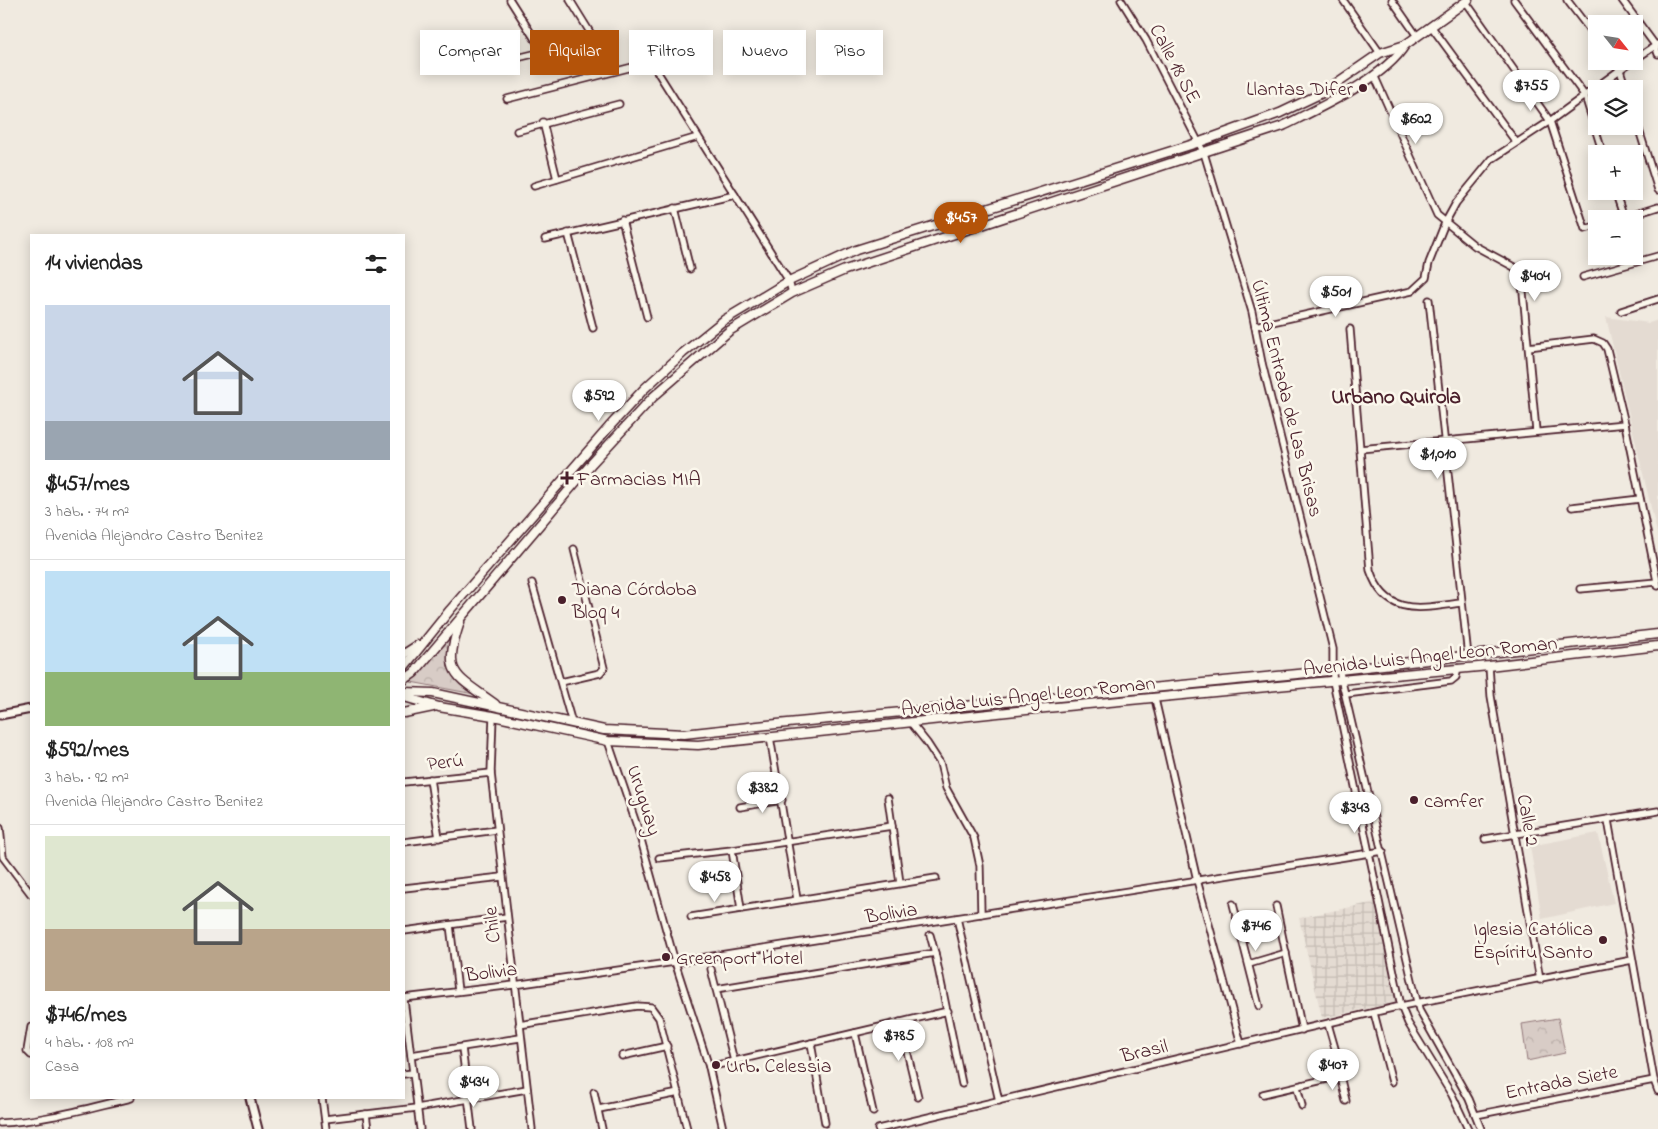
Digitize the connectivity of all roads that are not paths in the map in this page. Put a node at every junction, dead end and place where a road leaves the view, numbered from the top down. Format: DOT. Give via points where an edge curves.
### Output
graph roads {
  1 [pos="510,0"];
  2 [pos="570,0"];
  3 [pos="1121,0"];
  4 [pos="1343,0"];
  5 [pos="1392,0"];
  6 [pos="1514,0"];
  7 [pos="1567,0"];
  8 [pos="1622,0"];
  9 [pos="1467,1"];
  10 [pos="1431,26"];
  11 [pos="1588,28"];
  12 [pos="589,30"];
  13 [pos="530,32"];
  14 [pos="1417,36"];
  15 [pos="1656,44"];
  16 [pos="1405,45"];
  17 [pos="1380,53"];
  18 [pos="1643,53"];
  19 [pos="1658,54"];
  20 [pos="619,70"];
  21 [pos="1620,70"];
  22 [pos="599,75"];
  23 [pos="1374,75"];
  24 [pos="1623,80"];
  25 [pos="1585,96"];
  26 [pos="507,99"];
  27 [pos="619,104"];
  28 [pos="1550,121"];
  29 [pos="543,122"];
  30 [pos="517,130"];
  31 [pos="1641,135"];
  32 [pos="698,137"];
  33 [pos="1200,142"];
  34 [pos="1516,142"];
  35 [pos="1600,145"];
  36 [pos="1204,153"];
  37 [pos="557,179"];
  38 [pos="534,186"];
  39 [pos="1658,190"];
  40 [pos="735,196"];
  41 [pos="1658,207"];
  42 [pos="675,208"];
  43 [pos="1643,212"];
  44 [pos="622,220"];
  45 [pos="1445,223"];
  46 [pos="1588,228"];
  47 [pos="568,233"];
  48 [pos="545,239"];
  49 [pos="1658,256"];
  50 [pos="690,269"];
  51 [pos="1583,278"];
  52 [pos="789,281"];
  53 [pos="792,293"];
  54 [pos="1658,299"];
  55 [pos="1429,300"];
  56 [pos="1621,311"];
  57 [pos="646,317"];
  58 [pos="1255,326"];
  59 [pos="593,328"];
  60 [pos="1350,329"];
  61 [pos="1528,347"];
  62 [pos="1625,424"];
  63 [pos="1536,431"];
  64 [pos="1445,441"];
  65 [pos="1360,449"];
  66 [pos="1640,499"];
  67 [pos="1572,507"];
  68 [pos="574,549"];
  69 [pos="532,583"];
  70 [pos="1658,584"];
  71 [pos="1580,589"];
  72 [pos="1461,603"];
  73 [pos="461,618"];
  74 [pos="1658,634"];
  75 [pos="426,640"];
  76 [pos="1658,646"];
  77 [pos="405,653"];
  78 [pos="1468,656"];
  79 [pos="405,666"];
  80 [pos="1489,666"];
  81 [pos="1335,668"];
  82 [pos="1458,668"];
  83 [pos="405,679"];
  84 [pos="1342,680"];
  85 [pos="1333,681"];
  86 [pos="561,682"];
  87 [pos="405,692"];
  88 [pos="1346,694"];
  89 [pos="405,697"];
  90 [pos="1155,699"];
  91 [pos="496,705"];
  92 [pos="974,706"];
  93 [pos="439,707"];
  94 [pos="30,709"];
  95 [pos="910,712"];
  96 [pos="0,714"];
  97 [pos="405,714"];
  98 [pos="890,714"];
  99 [pos="492,716"];
  100 [pos="928,721"];
  101 [pos="572,723"];
  102 [pos="911,723"];
  103 [pos="858,729"];
  104 [pos="770,738"];
  105 [pos="608,742"];
  106 [pos="491,773"];
  107 [pos="430,780"];
  108 [pos="405,782"];
  109 [pos="888,798"];
  110 [pos="782,800"];
  111 [pos="740,807"];
  112 [pos="1658,811"];
  113 [pos="1608,820"];
  114 [pos="892,826"];
  115 [pos="0,828"];
  116 [pos="497,830"];
  117 [pos="1515,835"];
  118 [pos="438,838"];
  119 [pos="1485,839"];
  120 [pos="405,842"];
  121 [pos="788,843"];
  122 [pos="732,850"];
  123 [pos="1383,851"];
  124 [pos="1369,854"];
  125 [pos="659,858"];
  126 [pos="502,877"];
  127 [pos="936,878"];
  128 [pos="1196,880"];
  129 [pos="900,883"];
  130 [pos="405,888"];
  131 [pos="30,893"];
  132 [pos="797,899"];
  133 [pos="1233,904"];
  134 [pos="1276,906"];
  135 [pos="741,909"];
  136 [pos="982,914"];
  137 [pos="507,917"];
  138 [pos="691,917"];
  139 [pos="957,918"];
  140 [pos="450,925"];
  141 [pos="405,931"];
  142 [pos="930,935"];
  143 [pos="935,953"];
  144 [pos="1286,953"];
  145 [pos="1632,960"];
  146 [pos="675,962"];
  147 [pos="1249,964"];
  148 [pos="711,969"];
  149 [pos="1540,980"];
  150 [pos="514,985"];
  151 [pos="716,989"];
  152 [pos="458,991"];
  153 [pos="405,999"];
  154 [pos="1417,1003"];
  155 [pos="1259,1006"];
  156 [pos="1401,1006"];
  157 [pos="405,1007"];
  158 [pos="948,1011"];
  159 [pos="1374,1013"];
  160 [pos="900,1022"];
  161 [pos="1328,1024"];
  162 [pos="519,1025"];
  163 [pos="1302,1030"];
  164 [pos="30,1033"];
  165 [pos="855,1033"];
  166 [pos="520,1038"];
  167 [pos="811,1043"];
  168 [pos="1241,1044"];
  169 [pos="667,1046"];
  170 [pos="462,1048"];
  171 [pos="30,1054"];
  172 [pos="411,1055"];
  173 [pos="622,1056"];
  174 [pos="734,1061"];
  175 [pos="709,1067"];
  176 [pos="413,1073"];
  177 [pos="405,1074"];
  178 [pos="1340,1076"];
  179 [pos="1654,1080"];
  180 [pos="1392,1082"];
  181 [pos="962,1084"];
  182 [pos="1297,1087"];
  183 [pos="527,1089"];
  184 [pos="1658,1091"];
  185 [pos="594,1092"];
  186 [pos="679,1094"];
  187 [pos="1263,1094"];
  188 [pos="918,1097"];
  189 [pos="127,1099"];
  190 [pos="250,1099"];
  191 [pos="322,1099"];
  192 [pos="468,1099"];
  193 [pos="999,1101"];
  194 [pos="1346,1101"];
  195 [pos="1302,1106"];
  196 [pos="417,1108"];
  197 [pos="599,1109"];
  198 [pos="873,1112"];
  199 [pos="366,1114"];
  200 [pos="1476,1115"];
  201 [pos="325,1119"];
  202 [pos="0,1123"];
  203 [pos="825,1123"];
  204 [pos="258,1129"];
  205 [pos="326,1129"];
  206 [pos="368,1129"];
  207 [pos="420,1129"];
  208 [pos="472,1129"];
  209 [pos="532,1129"];
  210 [pos="602,1129"];
  211 [pos="687,1129"];
  212 [pos="723,1129"];
  213 [pos="878,1129"];
  214 [pos="1468,1129"];
  215 [pos="1481,1129"];
  1 -- 13 [label="street"];
  2 -- 12 [label="street"];
  3 -- 33 [label="street, Calle 18 SE"];
  4 -- 17 [label="street"];
  5 -- 14 [label="street"];
  6 -- 25 [label="street"];
  7 -- 11 [label="street"];
  8 -- 15 [label="street"];
  9 -- 10 [label="main road"];
  9 -- 28 [label="street"];
  10 -- 14 [label="main road"];
  10 -- 34 [label="street"];
  14 -- 16 [label="main road"];
  15 -- 18 [label="street"];
  15 -- 19 [label="street"];
  16 -- 17 [label="main road"];
  16 -- 23 [label="main road" via="1397,58"];
  17 -- 33 [label="main road" via="1322,93 1280,113"];
  20 -- 32 [label="street" via="648,63 655,68"];
  21 -- 24 [label="street"];
  21 -- 25 [label="street"];
  22 -- 26 [label="street"];
  23 -- 36 [label="main road" via="1330,103 1283,126"];
  23 -- 45 [label="street" via="1432,206"];
  25 -- 28 [label="street"];
  25 -- 35 [label="street"];
  27 -- 29 [label="street"];
  28 -- 34 [label="street"];
  28 -- 46 [label="street" via="1585,229"];
  29 -- 30 [label="street"];
  29 -- 37 [label="street"];
  31 -- 39 [label="street"];
  32 -- 37 [label="street"];
  32 -- 40 [label="street"];
  33 -- 36 [label="street, Última Entrada de Las Brisas"];
  33 -- 52 [label="main road" via="856,250"];
  34 -- 45 [label="street" via="1492,159 1475,177"];
  36 -- 53 [label="main road" via="845,270"];
  36 -- 58 [label="street, Última Entrada de Las Brisas"];
  37 -- 38 [label="street"];
  40 -- 42 [label="street"];
  40 -- 52 [label="street"];
  41 -- 43 [label="street"];
  42 -- 44 [label="street"];
  42 -- 50 [label="street"];
  44 -- 47 [label="street"];
  44 -- 57 [label="street"];
  45 -- 58 [label="street" via="1426,278 1412,290"];
  45 -- 61 [label="street" via="1520,274"];
  47 -- 48 [label="street"];
  47 -- 59 [label="street"];
  49 -- 51 [label="street"];
  52 -- 53 [label="street"];
  52 -- 75 [label="main road" via="724,320 644,390"];
  53 -- 73 [label="main road" via="729,331 653,397 592,463"];
  54 -- 56 [label="street"];
  55 -- 64 [label="street"];
  58 -- 81 [label="street, Última Entrada de Las Brisas"];
  60 -- 65 [label="street"];
  61 -- 62 [label="street" via="1594,339 1603,343"];
  61 -- 63 [label="street"];
  62 -- 63 [label="street"];
  62 -- 66 [label="street"];
  63 -- 64 [label="street"];
  64 -- 65 [label="street"];
  64 -- 72 [label="street"];
  65 -- 72 [label="street" via="1370,570 1375,584 1384,597 1398,605 1413,608"];
  66 -- 67 [label="street"];
  66 -- 70 [label="street"];
  68 -- 86 [label="street" via="604,668 600,673"];
  69 -- 86 [label="street"];
  70 -- 71 [label="street"];
  72 -- 78 [label="street"];
  73 -- 83 [label="main road" via="414,674"];
  73 -- 91 [label="main road" via="451,649 456,674"];
  74 -- 78 [label="main road, Avenida Luis Angel Leon Roman"];
  75 -- 77 [label="main road"];
  75 -- 79 [label="main road"];
  76 -- 80 [label="main road, Avenida Luis Angel Leon Roman"];
  78 -- 81 [label="main road, Avenida Luis Angel Leon Roman"];
  80 -- 82 [label="main road, Avenida Luis Angel Leon Roman"];
  80 -- 117 [label="street, Calle 2" via="1491,696"];
  81 -- 84 [label="street, Última Entrada de Las Brisas"];
  81 -- 85 [label="street, Última Entrada de Las Brisas"];
  81 -- 92 [label="main road, Avenida Luis Angel Leon Roman"];
  82 -- 84 [label="main road, Avenida Luis Angel Leon Roman"];
  82 -- 88 [label="street" via="1456,677 1451,680"];
  84 -- 85 [label="main road, Avenida Luis Angel Leon Roman"];
  84 -- 88 [label="street, Última Entrada de Las Brisas"];
  85 -- 90 [label="main road, Avenida Luis Angel Leon Roman"];
  85 -- 124 [label="street, Última Entrada de Las Brisas"];
  86 -- 101 [label="street"];
  87 -- 91 [label="main road, Avenida Luis Angel Leon Roman" via="434,693"];
  88 -- 123 [label="street, Última Entrada de Las Brisas"];
  89 -- 93 [label="main road, Avenida Luis Angel Leon Roman"];
  90 -- 100 [label="main road, Avenida Luis Angel Leon Roman"];
  90 -- 128 [label="street"];
  91 -- 101 [label="main road, Avenida Luis Angel Leon Roman"];
  92 -- 95 [label="main road, Avenida Luis Angel Leon Roman"];
  92 -- 100 [label="main road" via="958,712 927,715 924,719"];
  93 -- 97 [label="main road"];
  93 -- 99 [label="main road, Avenida Luis Angel Leon Roman"];
  94 -- 96 [label="street"];
  95 -- 98 [label="main road, Avenida Luis Angel Leon Roman"];
  95 -- 102 [label="main road"];
  98 -- 101 [label="main road, Avenida Luis Angel Leon Roman" via="684,734 604,730"];
  98 -- 103 [label="main road" via="894,716 892,720 869,723"];
  99 -- 105 [label="main road, Avenida Luis Angel Leon Roman"];
  99 -- 106 [label="street, Chile"];
  100 -- 102 [label="main road, Avenida Luis Angel Leon Roman"];
  102 -- 103 [label="main road, Avenida Luis Angel Leon Roman"];
  102 -- 136 [label="street" via="940,764 946,788 974,838 980,866"];
  103 -- 104 [label="main road, Avenida Luis Angel Leon Roman"];
  104 -- 105 [label="main road, Avenida Luis Angel Leon Roman" via="698,745"];
  104 -- 110 [label="street"];
  105 -- 146 [label="street, Uruguay" via="638,829"];
  106 -- 107 [label="street, Perú"];
  106 -- 116 [label="street, Chile"];
  107 -- 108 [label="street, Perú"];
  107 -- 118 [label="street"];
  109 -- 114 [label="street"];
  110 -- 111 [label="street"];
  110 -- 121 [label="street"];
  112 -- 113 [label="street"];
  113 -- 117 [label="street"];
  113 -- 145 [label="street"];
  114 -- 121 [label="street"];
  114 -- 129 [label="street"];
  115 -- 131 [label="street" via="3,857"];
  116 -- 118 [label="street"];
  116 -- 126 [label="street, Chile"];
  117 -- 119 [label="street"];
  117 -- 149 [label="street, Calle 2"];
  118 -- 120 [label="street"];
  121 -- 122 [label="street"];
  121 -- 132 [label="street"];
  122 -- 125 [label="street"];
  122 -- 135 [label="street"];
  123 -- 124 [label="street, Bolivia"];
  123 -- 154 [label="street, Última Entrada de Las Brisas"];
  124 -- 128 [label="street, Bolivia"];
  124 -- 156 [label="street, Última Entrada de Las Brisas"];
  126 -- 130 [label="street"];
  126 -- 137 [label="street, Chile"];
  127 -- 129 [label="street"];
  128 -- 136 [label="street, Bolivia"];
  128 -- 168 [label="street"];
  129 -- 132 [label="street"];
  132 -- 135 [label="street"];
  133 -- 147 [label="street"];
  134 -- 144 [label="street"];
  135 -- 138 [label="street"];
  136 -- 139 [label="street, Bolivia"];
  137 -- 140 [label="street"];
  137 -- 150 [label="street, Chile"];
  139 -- 146 [label="street, Bolivia"];
  139 -- 193 [label="street"];
  140 -- 141 [label="street"];
  140 -- 152 [label="street"];
  142 -- 143 [label="street"];
  143 -- 151 [label="street"];
  143 -- 158 [label="street"];
  144 -- 147 [label="street"];
  144 -- 163 [label="street"];
  145 -- 149 [label="street, Brasil"];
  145 -- 179 [label="street"];
  146 -- 150 [label="street, Bolivia"];
  146 -- 175 [label="street, Uruguay"];
  147 -- 155 [label="street"];
  148 -- 151 [label="street"];
  149 -- 154 [label="street, Brasil"];
  150 -- 152 [label="street, Bolivia"];
  150 -- 162 [label="street, Chile"];
  151 -- 174 [label="street"];
  152 -- 153 [label="street, Bolivia"];
  154 -- 156 [label="street, Brasil"];
  154 -- 200 [label="street, Última Entrada de Las Brisas" via="1422,1018"];
  156 -- 159 [label="street, Brasil"];
  156 -- 214 [label="street, Última Entrada de Las Brisas"];
  157 -- 172 [label="street"];
  158 -- 160 [label="street"];
  158 -- 181 [label="street"];
  159 -- 161 [label="street, Brasil"];
  159 -- 180 [label="street"];
  160 -- 165 [label="street"];
  160 -- 188 [label="street"];
  161 -- 163 [label="street, Brasil"];
  161 -- 178 [label="street" via="1342,1073"];
  162 -- 166 [label="street, Chile"];
  162 -- 169 [label="street" via="644,1005 656,1012"];
  163 -- 168 [label="street, Brasil"];
  164 -- 171 [label="street" via="27,1051"];
  165 -- 167 [label="street"];
  165 -- 198 [label="street"];
  166 -- 170 [label="street"];
  166 -- 183 [label="street, Chile"];
  167 -- 174 [label="street"];
  167 -- 203 [label="street"];
  168 -- 193 [label="street, Brasil"];
  169 -- 173 [label="street"];
  169 -- 186 [label="street"];
  170 -- 172 [label="street"];
  170 -- 192 [label="street"];
  172 -- 176 [label="street"];
  174 -- 175 [label="street"];
  175 -- 212 [label="street, Uruguay"];
  176 -- 177 [label="street"];
  176 -- 196 [label="street"];
  178 -- 182 [label="street"];
  178 -- 194 [label="street"];
  179 -- 184 [label="street"];
  179 -- 200 [label="street, Entrada Siete"];
  182 -- 187 [label="street"];
  182 -- 195 [label="street"];
  183 -- 192 [label="street"];
  183 -- 209 [label="street, Chile"];
  185 -- 197 [label="street"];
  186 -- 197 [label="street"];
  186 -- 211 [label="street"];
  189 -- 202 [label="street" via="26,1122"];
  190 -- 204 [label="street"];
  191 -- 201 [label="street"];
  192 -- 196 [label="street"];
  192 -- 208 [label="street"];
  193 -- 213 [label="street, Brasil"];
  196 -- 199 [label="street"];
  196 -- 207 [label="street"];
  197 -- 210 [label="street"];
  199 -- 201 [label="street"];
  199 -- 206 [label="street"];
  200 -- 215 [label="street, Última Entrada de Las Brisas"];
  201 -- 205 [label="street"];
}
